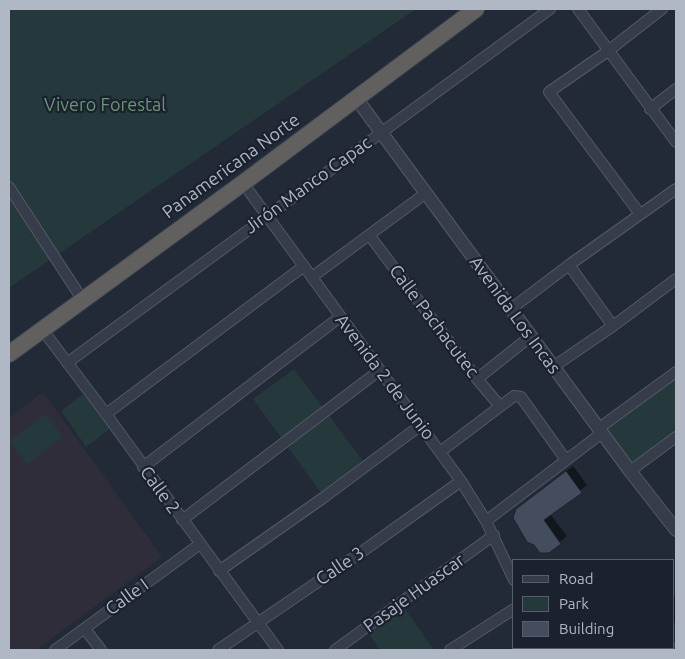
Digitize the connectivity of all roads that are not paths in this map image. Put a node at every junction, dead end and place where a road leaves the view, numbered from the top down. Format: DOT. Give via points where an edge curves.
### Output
graph roads {
  1 [pos="476,9"];
  2 [pos="550,9"];
  3 [pos="578,9"];
  4 [pos="662,9"];
  5 [pos="608,51"];
  6 [pos="676,89"];
  7 [pos="356,98"];
  8 [pos="650,109"];
  9 [pos="381,132"];
  10 [pos="676,142"];
  11 [pos="243,183"];
  12 [pos="9,187"];
  13 [pos="676,189"];
  14 [pos="426,193"];
  15 [pos="640,214"];
  16 [pos="267,216"];
  17 [pos="370,236"];
  18 [pos="569,265"];
  19 [pos="304,266"];
  20 [pos="312,277"];
  21 [pos="676,279"];
  22 [pos="82,300"];
  23 [pos="511,309"];
  24 [pos="340,317"];
  25 [pos="613,326"];
  26 [pos="42,329"];
  27 [pos="531,336"];
  28 [pos="9,354"];
  29 [pos="67,363"];
  30 [pos="553,366"];
  31 [pos="380,370"];
  32 [pos="676,372"];
  33 [pos="477,379"];
  34 [pos="500,406"];
  35 [pos="106,414"];
  36 [pos="421,425"];
  37 [pos="601,430"];
  38 [pos="676,437"];
  39 [pos="440,452"];
  40 [pos="566,460"];
  41 [pos="143,466"];
  42 [pos="630,471"];
  43 [pos="461,481"];
  44 [pos="182,520"];
  45 [pos="486,521"];
  46 [pos="676,528"];
  47 [pos="494,535"];
  48 [pos="200,544"];
  49 [pos="219,571"];
  50 [pos="512,576"];
  51 [pos="512,609"];
  52 [pos="258,622"];
  53 [pos="85,628"];
  54 [pos="55,650"];
  55 [pos="101,650"];
  56 [pos="218,650"];
  57 [pos="278,650"];
  58 [pos="334,650"];
  59 [pos="450,650"];
  1 -- 7 [label="highway, Panamericana Norte"];
  2 -- 9 [label="street, Jirón Manco Capac"];
  3 -- 5 [label="street"];
  4 -- 5 [label="street"];
  5 -- 8 [label="street"];
  5 -- 15 [label="street" via="549,92"];
  6 -- 8 [label="street"];
  7 -- 9 [label="street, Avenida Los Incas"];
  7 -- 11 [label="highway, Panamericana Norte"];
  8 -- 10 [label="street"];
  9 -- 14 [label="street, Avenida Los Incas"];
  9 -- 16 [label="street, Jirón Manco Capac"];
  11 -- 16 [label="street, Avenida 2 de Junio"];
  11 -- 22 [label="highway, Panamericana Norte"];
  12 -- 22 [label="street"];
  13 -- 15 [label="street"];
  14 -- 17 [label="street"];
  14 -- 23 [label="street, Avenida Los Incas"];
  15 -- 18 [label="street"];
  16 -- 19 [label="street, Avenida 2 de Junio"];
  16 -- 29 [label="street, Jirón Manco Capac"];
  17 -- 20 [label="street"];
  17 -- 33 [label="street, Calle Pachacutec"];
  18 -- 23 [label="street"];
  18 -- 25 [label="street"];
  19 -- 20 [label="street, Avenida 2 de Junio"];
  19 -- 35 [label="street"];
  20 -- 24 [label="street, Avenida 2 de Junio"];
  21 -- 25 [label="street"];
  22 -- 26 [label="highway, Panamericana Norte"];
  23 -- 27 [label="street, Avenida Los Incas"];
  24 -- 31 [label="street, Avenida 2 de Junio"];
  24 -- 41 [label="street"];
  25 -- 30 [label="street"];
  26 -- 28 [label="highway, Panamericana Norte"];
  26 -- 29 [label="street, Calle 2"];
  27 -- 30 [label="street, Avenida Los Incas"];
  27 -- 33 [label="street"];
  29 -- 35 [label="street, Calle 2"];
  30 -- 37 [label="street, Avenida Los Incas"];
  31 -- 36 [label="street, Avenida 2 de Junio"];
  31 -- 44 [label="street"];
  32 -- 37 [label="street"];
  33 -- 34 [label="street, Calle Pachacutec"];
  34 -- 39 [label="street"];
  34 -- 40 [label="street" via="514,396 521,397"];
  35 -- 41 [label="street, Calle 2"];
  36 -- 39 [label="street, Avenida 2 de Junio"];
  36 -- 49 [label="street"];
  37 -- 40 [label="street"];
  37 -- 42 [label="street, Avenida Los Incas"];
  38 -- 42 [label="street"];
  39 -- 43 [label="street, Avenida 2 de Junio"];
  40 -- 45 [label="street"];
  41 -- 44 [label="street, Calle 2"];
  42 -- 46 [label="street, Avenida Los Incas"];
  43 -- 45 [label="street, Avenida 2 de Junio"];
  43 -- 52 [label="street, Calle 3"];
  44 -- 48 [label="street, Calle 2"];
  45 -- 47 [label="street, Avenida 2 de Junio"];
  47 -- 50 [label="street, Avenida 2 de Junio"];
  47 -- 58 [label="street, Pasaje Huascar"];
  48 -- 49 [label="street, Calle 2"];
  48 -- 53 [label="street, Calle I"];
  49 -- 52 [label="street, Calle 2"];
  51 -- 59 [label="street"];
  52 -- 56 [label="street, Calle 3"];
  52 -- 57 [label="street, Calle 2"];
  53 -- 54 [label="street, Calle I"];
  53 -- 55 [label="street"];
}
